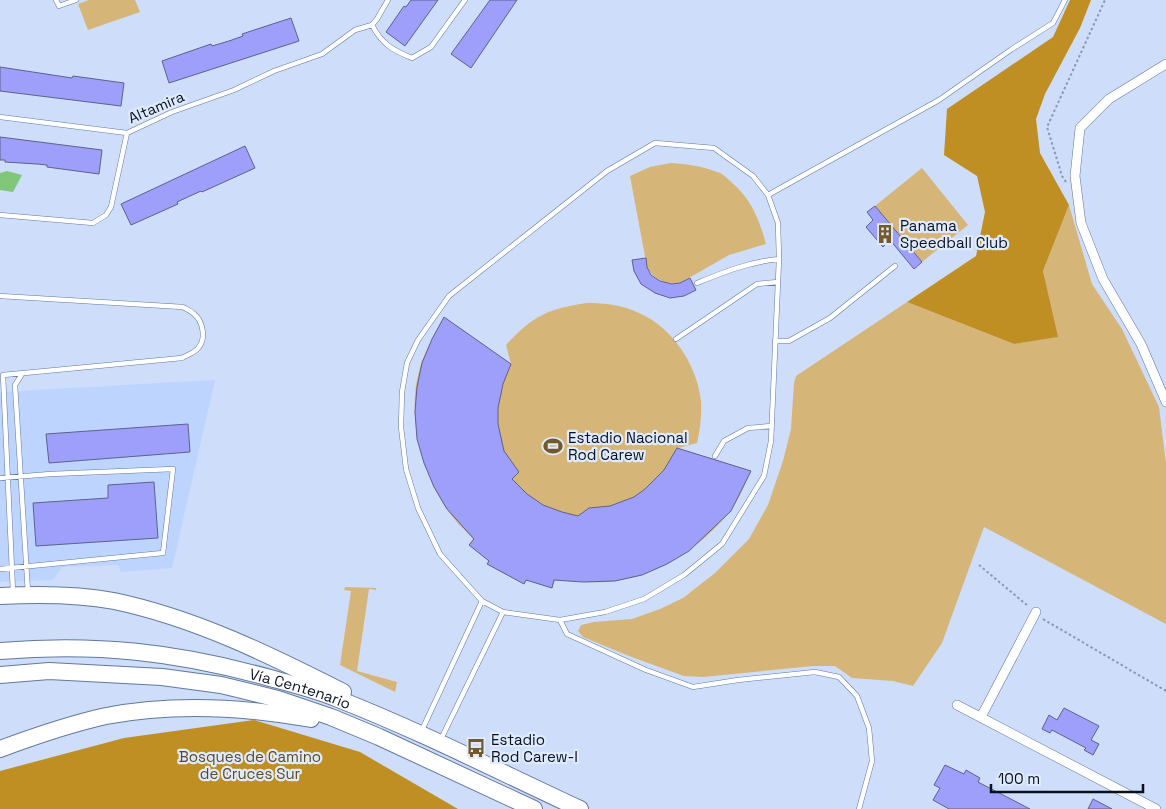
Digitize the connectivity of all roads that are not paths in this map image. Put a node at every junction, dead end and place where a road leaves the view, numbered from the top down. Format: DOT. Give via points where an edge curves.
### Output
graph roads {
  1 [pos="56,0"];
  2 [pos="76,0"];
  3 [pos="388,0"];
  4 [pos="464,0"];
  5 [pos="1065,0"];
  6 [pos="372,25"];
  7 [pos="1166,64"];
  8 [pos="0,117"];
  9 [pos="127,133"];
  10 [pos="768,195"];
  11 [pos="0,215"];
  12 [pos="779,259"];
  13 [pos="895,266"];
  14 [pos="778,282"];
  15 [pos="697,283"];
  16 [pos="0,296"];
  17 [pos="676,339"];
  18 [pos="775,341"];
  19 [pos="22,374"];
  20 [pos="1166,402"];
  21 [pos="772,426"];
  22 [pos="715,456"];
  23 [pos="21,477"];
  24 [pos="0,478"];
  25 [pos="7,478"];
  26 [pos="26,566"];
  27 [pos="12,568"];
  28 [pos="0,569"];
  29 [pos="14,595"];
  30 [pos="482,601"];
  31 [pos="503,612"];
  32 [pos="1036,612"];
  33 [pos="560,620"];
  34 [pos="0,651"];
  35 [pos="0,675"];
  36 [pos="956,705"];
  37 [pos="981,718"];
  38 [pos="390,721"];
  39 [pos="379,737"];
  40 [pos="438,743"];
  41 [pos="416,744"];
  42 [pos="0,749"];
  43 [pos="430,760"];
  44 [pos="534,809"];
  45 [pos="580,809"];
  46 [pos="859,809"];
  47 [pos="1156,809"];
  1 -- 2 [label="lane" via="59,6"];
  3 -- 6 [label="lane"];
  4 -- 6 [label="lane" via="431,47 412,58 394,51 379,38"];
  5 -- 10 [label="lane" via="1053,23 939,100"];
  6 -- 9 [label="lane, Altamira" via="355,30 322,54 172,112"];
  7 -- 20 [label="street" via="1109,99 1080,128 1075,176 1081,223 1102,279 1141,344"];
  8 -- 9 [label="lane"];
  9 -- 11 [label="lane, Altamira" via="111,206 106,215 93,223"];
  10 -- 12 [label="lane" via="778,223"];
  10 -- 30 [label="lane" via="753,176 714,148 655,143 607,171 449,296 418,340 407,363 402,392 406,469 418,508 440,554"];
  12 -- 14 [label="lane"];
  12 -- 15 [label="lane" via="733,268"];
  13 -- 18 [label="lane" via="830,318 789,341"];
  14 -- 17 [label="lane" via="757,284"];
  14 -- 18 [label="lane"];
  16 -- 19 [label="lane" via="183,308 195,314 204,335 200,347 182,358"];
  18 -- 21 [label="lane"];
  19 -- 23 [label="lane" via="16,385"];
  19 -- 25 [label="lane" via="3,375"];
  21 -- 22 [label="lane" via="748,428 724,441"];
  21 -- 33 [label="lane" via="764,476 722,544 684,575 644,599 605,612"];
  23 -- 25 [label="lane"];
  23 -- 26 [label="lane"];
  23 -- 26 [label="lane" via="172,469 163,552"];
  24 -- 25 [label="lane"];
  25 -- 27 [label="lane"];
  26 -- 27 [label="lane"];
  26 -- 29 [label="lane"];
  27 -- 28 [label="lane"];
  27 -- 29 [label="lane"];
  29 -- 38 [label="highway" via="113,601 215,632 292,666"];
  30 -- 31 [label="lane"];
  30 -- 41 [label="lane"];
  31 -- 33 [label="lane"];
  31 -- 40 [label="lane"];
  32 -- 37 [label="street"];
  33 -- 46 [label="lane" via="567,634 646,670 693,687 815,672 839,676 857,696 869,728 872,761"];
  34 -- 38 [label="highway, Vía Centenario" via="46,647 164,654 227,666 284,682 337,698"];
  35 -- 39 [label="highway, Vía Centenario" via="49,671 106,673 221,686 278,699"];
  36 -- 37 [label="street"];
  37 -- 47 [label="street"];
  38 -- 41 [label="highway, Vía Centenario"];
  39 -- 41 [label="highway, Vía Centenario"];
  39 -- 42 [label="highway" via="328,722 270,712 204,708 107,716"];
  40 -- 41 [label="highway, Vía Centenario"];
  40 -- 43 [label="lane"];
  40 -- 45 [label="highway, Vía Centenario"];
  41 -- 43 [label="highway, Vía Centenario"];
  43 -- 44 [label="highway, Vía Centenario"];
}
